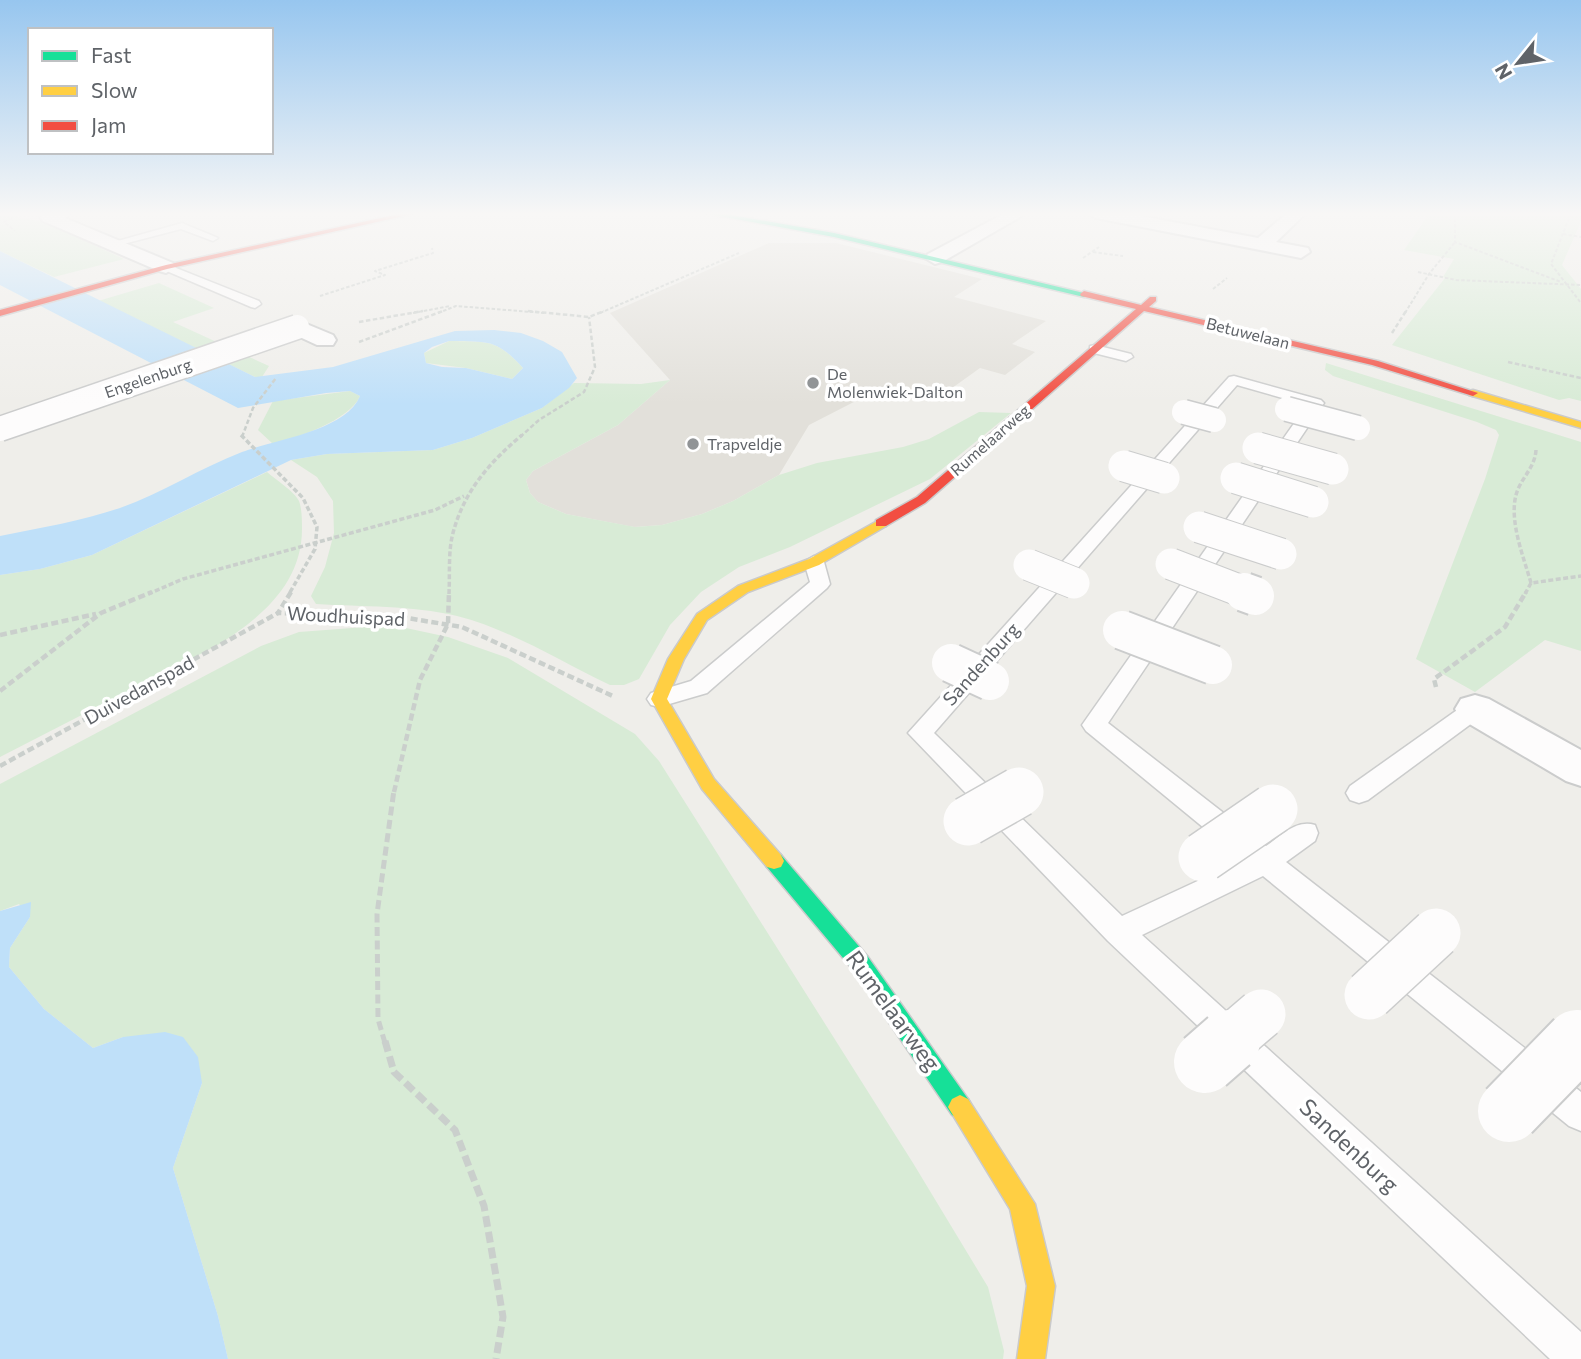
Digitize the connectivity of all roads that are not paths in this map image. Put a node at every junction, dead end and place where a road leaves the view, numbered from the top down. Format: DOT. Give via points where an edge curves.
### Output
graph roads {
  1 [pos="119,276"];
  2 [pos="189,276"];
  3 [pos="1034,276"];
  4 [pos="13,303"];
  5 [pos="1148,303"];
  6 [pos="255,304"];
  7 [pos="0,313"];
  8 [pos="325,340"];
  9 [pos="1095,349"];
  10 [pos="1126,357"];
  11 [pos="145,391"];
  12 [pos="92,397"];
  13 [pos="1287,409"];
  14 [pos="118,411"];
  15 [pos="1184,412"];
  16 [pos="1581,412"];
  17 [pos="1214,420"];
  18 [pos="1581,425"];
  19 [pos="1358,428"];
  20 [pos="0,429"];
  21 [pos="0,440"];
  22 [pos="1258,448"];
  23 [pos="1124,466"];
  24 [pos="1332,469"];
  25 [pos="1164,478"];
  26 [pos="1236,478"];
  27 [pos="1313,502"];
  28 [pos="1199,527"];
  29 [pos="1281,554"];
  30 [pos="814,562"];
  31 [pos="1029,565"];
  32 [pos="1171,565"];
  33 [pos="1074,583"];
  34 [pos="1255,596"];
  35 [pos="1122,630"];
  36 [pos="951,663"];
  37 [pos="1213,665"];
  38 [pos="990,681"];
  39 [pos="659,699"];
  40 [pos="1462,718"];
  41 [pos="1581,770"];
  42 [pos="1019,792"];
  43 [pos="1359,793"];
  44 [pos="968,821"];
  45 [pos="1289,821"];
  46 [pos="1203,857"];
  47 [pos="1265,862"];
  48 [pos="1118,932"];
  49 [pos="1436,933"];
  50 [pos="1369,995"];
  51 [pos="1261,1014"];
  52 [pos="1577,1041"];
  53 [pos="1205,1062"];
  54 [pos="1509,1111"];
  55 [pos="1581,1114"];
  56 [pos="1031,1359"];
  57 [pos="1580,1359"];
  1 -- 4 [label="street"];
  2 -- 6 [label="lane"];
  3 -- 5 [label="street, Betuwelaan"];
  4 -- 7 [label="street"];
  5 -- 9 [label="street, Rumelaarweg"];
  5 -- 16 [label="street, Betuwelaan" via="1388,355"];
  5 -- 18 [label="street, Betuwelaan" via="1375,363"];
  8 -- 12 [label="street, Engelenburg, bridge" via="297,327"];
  9 -- 10 [label="lane"];
  9 -- 30 [label="street, Rumelaarweg" via="921,500"];
  11 -- 21 [label="lane, Engelenburg"];
  12 -- 14 [label="street"];
  12 -- 20 [label="street, Engelenburg, bridge"];
  13 -- 19 [label="street, bridge"];
  15 -- 17 [label="street, bridge"];
  22 -- 24 [label="street, bridge"];
  23 -- 25 [label="street, bridge"];
  26 -- 27 [label="street, bridge"];
  28 -- 29 [label="street, bridge"];
  30 -- 39 [label="street, Rumelaarweg" via="743,589 702,617 676,659"];
  30 -- 39 [label="lane" via="820,584 699,687"];
  31 -- 33 [label="street, bridge"];
  32 -- 34 [label="street, bridge"];
  35 -- 37 [label="street, bridge"];
  36 -- 38 [label="street, bridge"];
  39 -- 56 [label="street, Rumelaarweg" via="708,784 861,964 929,1059 1022,1204 1041,1286"];
  40 -- 41 [label="street"];
  40 -- 43 [label="lane"];
  42 -- 44 [label="street, bridge"];
  45 -- 46 [label="street, bridge"];
  45 -- 47 [label="lane"];
  47 -- 48 [label="lane"];
  47 -- 48 [label="lane, Sandenburg" via="1094,725 1316,402 1234,380 1220,382 919,733"];
  47 -- 55 [label="lane, Sandenburg"];
  48 -- 57 [label="lane, Sandenburg"];
  49 -- 50 [label="street, bridge"];
  51 -- 53 [label="street, bridge"];
  52 -- 54 [label="street, bridge"];
}
